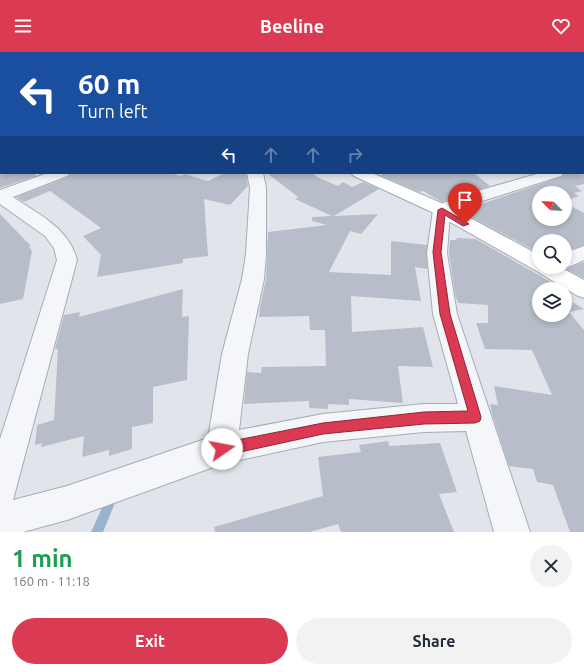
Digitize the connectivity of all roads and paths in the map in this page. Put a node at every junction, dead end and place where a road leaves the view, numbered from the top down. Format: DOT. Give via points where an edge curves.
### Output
graph roads {
  1 [pos="59,174"];
  2 [pos="255,174"];
  3 [pos="361,174"];
  4 [pos="553,174"];
  5 [pos="0,196"];
  6 [pos="442,210"];
  7 [pos="584,252"];
  8 [pos="532,257"];
  9 [pos="572,257"];
  10 [pos="561,274"];
  11 [pos="584,290"];
  12 [pos="475,417"];
  13 [pos="222,449"];
  14 [pos="0,492"];
  15 [pos="0,521"];
  16 [pos="512,532"];
  1 -- 5 [label="street"];
  2 -- 13 [label="street" via="258,188 253,279 235,354"];
  3 -- 6 [label="main road"];
  4 -- 6 [label="street"];
  5 -- 14 [label="street" via="52,232 64,247 67,260"];
  6 -- 8 [label="main road"];
  6 -- 12 [label="street" via="437,252 445,314"];
  7 -- 9 [label="street"];
  10 -- 11 [label="main road"];
  12 -- 13 [label="street" via="424,418 323,428"];
  12 -- 16 [label="street"];
  13 -- 15 [label="street" via="67,503"];
}
